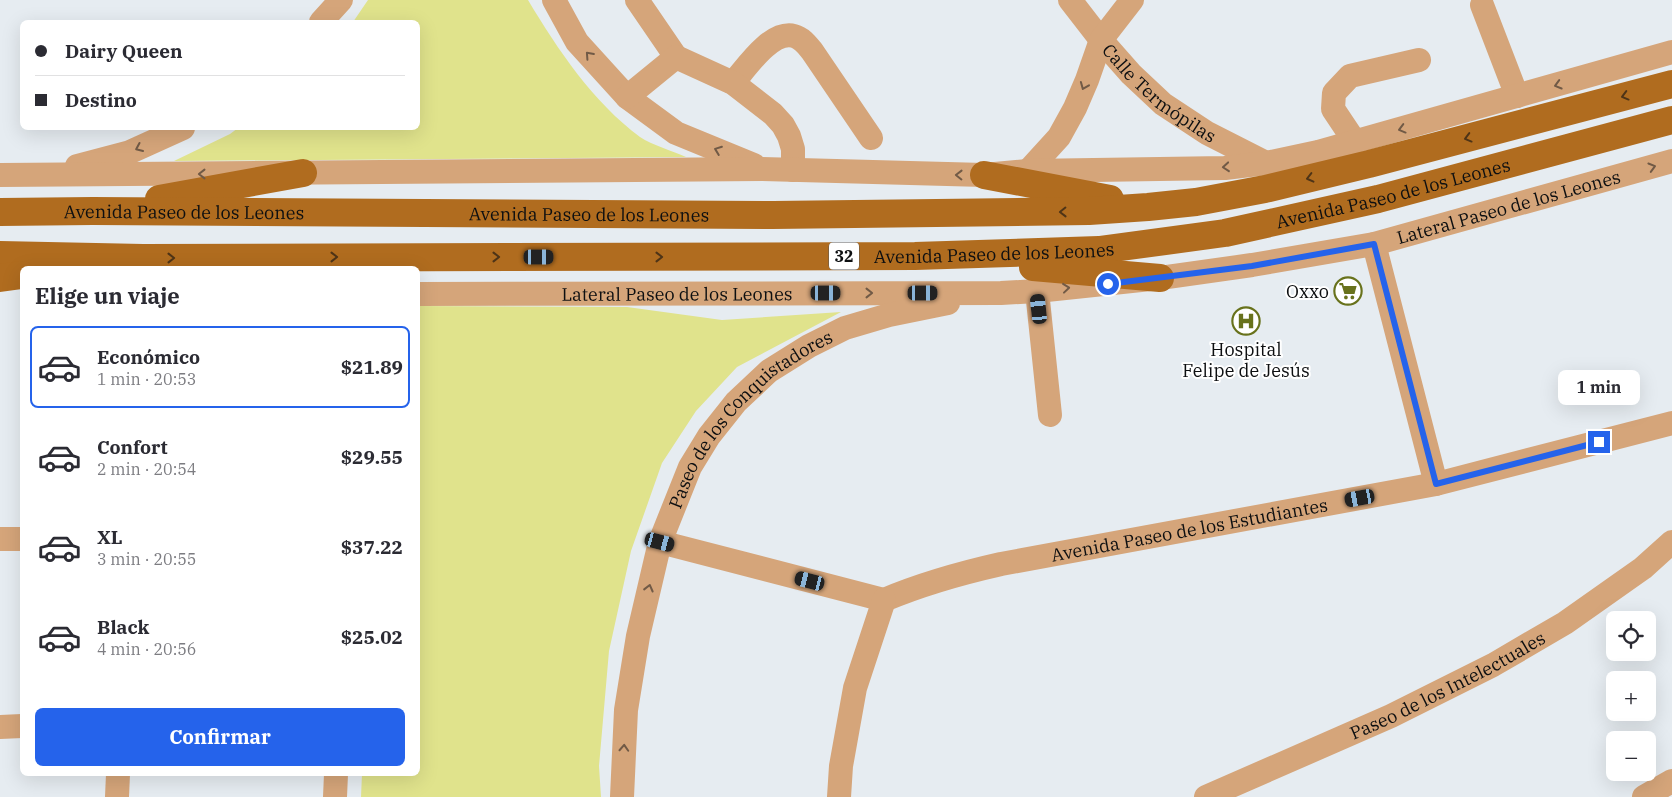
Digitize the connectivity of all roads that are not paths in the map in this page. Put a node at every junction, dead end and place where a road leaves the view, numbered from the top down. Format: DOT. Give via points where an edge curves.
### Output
graph roads {
  1 [pos="341,0"];
  2 [pos="554,0"];
  3 [pos="637,0"];
  4 [pos="1070,0"];
  5 [pos="1132,0"];
  6 [pos="1482,5"];
  7 [pos="322,20"];
  8 [pos="1101,40"];
  9 [pos="1672,52"];
  10 [pos="676,57"];
  11 [pos="1419,60"];
  12 [pos="733,83"];
  13 [pos="1672,84"];
  14 [pos="1517,96"];
  15 [pos="627,97"];
  16 [pos="1672,120"];
  17 [pos="179,130"];
  18 [pos="871,138"];
  19 [pos="1355,142"];
  20 [pos="1672,161"];
  21 [pos="1266,163"];
  22 [pos="762,169"];
  23 [pos="793,170"];
  24 [pos="1028,171"];
  25 [pos="303,173"];
  26 [pos="0,175"];
  27 [pos="42,175"];
  28 [pos="984,175"];
  29 [pos="1148,207"];
  30 [pos="93,211"];
  31 [pos="0,212"];
  32 [pos="1374,244"];
  33 [pos="0,255"];
  34 [pos="915,256"];
  35 [pos="142,258"];
  36 [pos="87,266"];
  37 [pos="20,275"];
  38 [pos="0,278"];
  39 [pos="1160,278"];
  40 [pos="0,288"];
  41 [pos="20,289"];
  42 [pos="1037,291"];
  43 [pos="1001,293"];
  44 [pos="420,294"];
  45 [pos="1050,415"];
  46 [pos="1672,423"];
  47 [pos="1436,484"];
  48 [pos="0,539"];
  49 [pos="20,539"];
  50 [pos="660,542"];
  51 [pos="1672,542"];
  52 [pos="884,600"];
  53 [pos="20,726"];
  54 [pos="0,727"];
  55 [pos="118,776"];
  56 [pos="336,776"];
  57 [pos="1672,781"];
  58 [pos="117,797"];
  59 [pos="335,797"];
  60 [pos="622,797"];
  61 [pos="839,797"];
  62 [pos="1206,797"];
  63 [pos="1644,797"];
  1 -- 7 [label="street"];
  15 -- 2 [label="street, one-way" via="577,42"];
  3 -- 10 [label="street"];
  4 -- 8 [label="street, Calle Termópilas"];
  5 -- 8 [label="street"];
  6 -- 14 [label="street"];
  8 -- 21 [label="street, Calle Termópilas" via="1163,104 1207,133"];
  8 -- 24 [label="street, one-way" via="1075,108 1059,137"];
  9 -- 14 [label="street, one-way"];
  10 -- 12 [label="street"];
  10 -- 15 [label="street"];
  11 -- 19 [label="street" via="1350,76 1334,93 1333,109"];
  12 -- 18 [label="street" via="770,42 781,36 795,37 812,51"];
  12 -- 23 [label="street" via="774,114 783,125 793,149"];
  13 -- 29 [label="main road, Avenida Paseo de los Leones, one-way" via="1265,189"];
  14 -- 19 [label="street, one-way"];
  22 -- 15 [label="street, one-way" via="676,133"];
  16 -- 34 [label="main road, Avenida Paseo de los Leones / 32" via="1378,199 1225,233 1099,250"];
  17 -- 27 [label="street, one-way" via="130,152"];
  19 -- 21 [label="street"];
  32 -- 20 [label="street, Lateral Paseo de los Leones, one-way"];
  21 -- 24 [label="street, one-way" via="1225,168"];
  22 -- 23 [label="street"];
  22 -- 25 [label="street"];
  28 -- 23 [label="street, one-way"];
  24 -- 28 [label="street"];
  25 -- 27 [label="street, one-way"];
  25 -- 30 [label="main road"];
  26 -- 27 [label="street"];
  28 -- 29 [label="main road"];
  29 -- 30 [label="main road, Avenida Paseo de los Leones, one-way" via="1089,211 783,215"];
  30 -- 31 [label="main road, Avenida Paseo de los Leones"];
  32 -- 39 [label="street, Lateral Paseo de los Leones" via="1252,266"];
  32 -- 47 [label="street"];
  33 -- 35 [label="main road, Avenida Paseo de los Leones / 32"];
  35 -- 34 [label="main road, Avenida Paseo de los Leones / 32, one-way"];
  34 -- 39 [label="main road"];
  35 -- 36 [label="main road"];
  37 -- 38 [label="main road"];
  42 -- 39 [label="street, Lateral Paseo de los Leones, one-way"];
  40 -- 41 [label="street"];
  42 -- 43 [label="street, Lateral Paseo de los Leones"];
  42 -- 45 [label="street"];
  44 -- 43 [label="street, Lateral Paseo de los Leones, one-way"];
  43 -- 50 [label="street, Paseo de los Conquistadores" via="889,315 845,328 769,371 736,402 709,436 690,467"];
  46 -- 47 [label="street, Avenida Paseo de los Estudiantes"];
  47 -- 52 [label="street, Avenida Paseo de los Estudiantes" via="1001,564 915,587"];
  48 -- 49 [label="street"];
  50 -- 52 [label="street"];
  60 -- 50 [label="street, Paseo de los Conquistadores, one-way" via="626,710 638,636"];
  51 -- 62 [label="street, Paseo de los Intelectuales" via="1643,568 1565,623 1493,665 1390,716"];
  52 -- 61 [label="street" via="855,688 841,766"];
  53 -- 54 [label="street"];
  55 -- 58 [label="street"];
  56 -- 59 [label="street"];
  57 -- 63 [label="street"];
}
